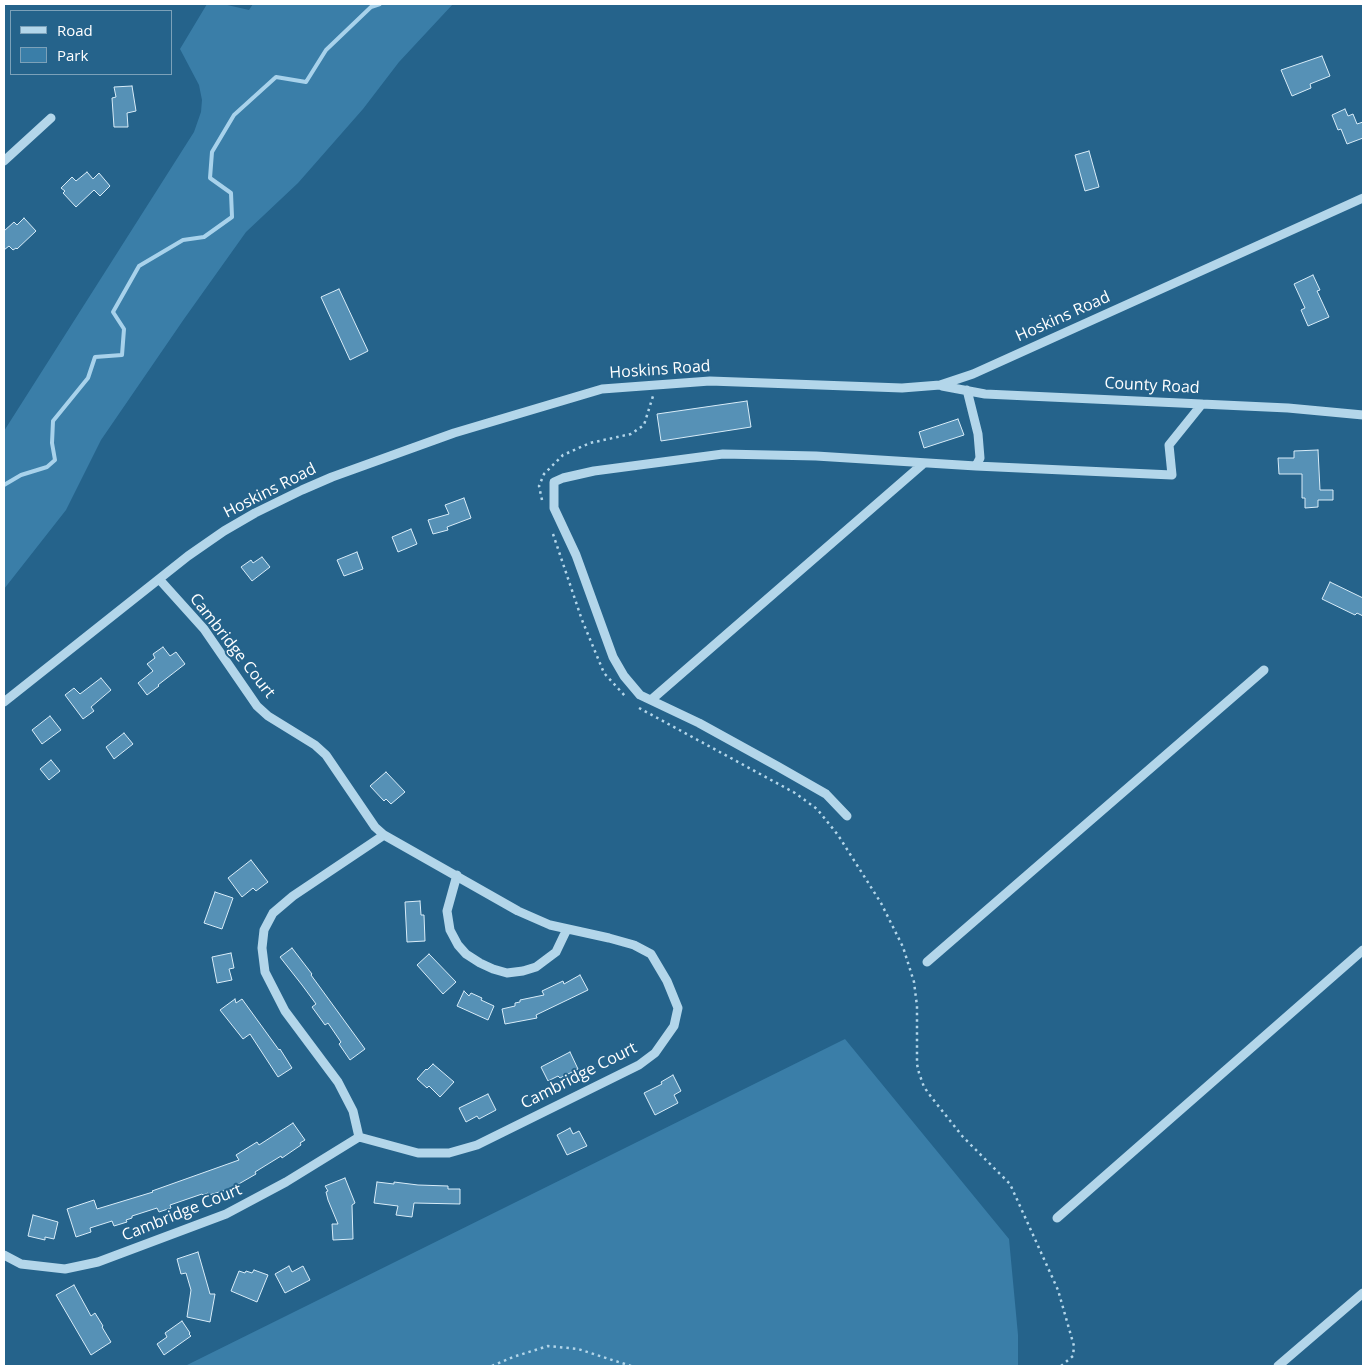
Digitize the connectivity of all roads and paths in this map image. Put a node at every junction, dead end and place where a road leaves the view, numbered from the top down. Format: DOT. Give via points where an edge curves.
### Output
graph roads {
  1 [pos="51,118"];
  2 [pos="4,161"];
  3 [pos="1363,198"];
  4 [pos="657,385"];
  5 [pos="940,385"];
  6 [pos="967,390"];
  7 [pos="1202,404"];
  8 [pos="1363,415"];
  9 [pos="924,463"];
  10 [pos="976,466"];
  11 [pos="543,506"];
  12 [pos="552,532"];
  13 [pos="159,579"];
  14 [pos="1264,670"];
  15 [pos="629,699"];
  16 [pos="651,700"];
  17 [pos="4,702"];
  18 [pos="635,704"];
  19 [pos="847,816"];
  20 [pos="384,835"];
  21 [pos="457,875"];
  22 [pos="567,929"];
  23 [pos="1363,950"];
  24 [pos="927,962"];
  25 [pos="359,1137"];
  26 [pos="1057,1218"];
  27 [pos="4,1255"];
  28 [pos="1363,1293"];
  29 [pos="492,1366"];
  30 [pos="631,1366"];
  31 [pos="1061,1366"];
  32 [pos="1278,1366"];
  1 -- 2 [label="street"];
  3 -- 5 [label="street, Hoskins Road" via="973,374"];
  4 -- 5 [label="street, Hoskins Road" via="710,381 902,388"];
  4 -- 11 [label="path" via="644,425 631,434 590,443 563,455 544,474 539,486"];
  4 -- 13 [label="street, Hoskins Road" via="602,389 454,432 332,477 224,530"];
  5 -- 6 [label="street, County Road"];
  6 -- 7 [label="street, County Road" via="985,394"];
  6 -- 10 [label="street" via="978,434 980,458"];
  7 -- 8 [label="street, County Road"];
  7 -- 10 [label="street" via="1169,445 1172,475"];
  9 -- 10 [label="street"];
  9 -- 16 [label="street"];
  9 -- 16 [label="street" via="723,454 594,471 554,482 554,508 576,555 613,657 640,695"];
  12 -- 15 [label="path" via="604,673"];
  13 -- 17 [label="street, Hoskins Road"];
  13 -- 20 [label="street, Cambridge Court" via="204,629 257,706 326,754 375,827"];
  14 -- 24 [label="street"];
  16 -- 19 [label="street" via="699,722 826,794"];
  18 -- 31 [label="path" via="796,793 817,809 843,843 903,946 914,982 917,1064 924,1087 963,1137 1010,1184 1058,1290 1074,1346 1073,1356"];
  20 -- 21 [label="street, Cambridge Court"];
  20 -- 25 [label="street" via="292,896 273,913 264,930 262,948 265,972 285,1011 338,1082 354,1111"];
  21 -- 22 [label="street, Cambridge Court" via="518,911"];
  21 -- 22 [label="street" via="447,911 450,930 466,954 480,963 507,973 536,967 556,952"];
  22 -- 25 [label="street, Cambridge Court" via="634,945 651,954 678,1008 674,1026 655,1053 639,1065 478,1145 449,1153 418,1153"];
  23 -- 26 [label="street"];
  25 -- 27 [label="street, Cambridge Court" via="226,1214 98,1262 65,1269 21,1264"];
  28 -- 32 [label="street"];
  29 -- 30 [label="path" via="548,1346 578,1349"];
}
